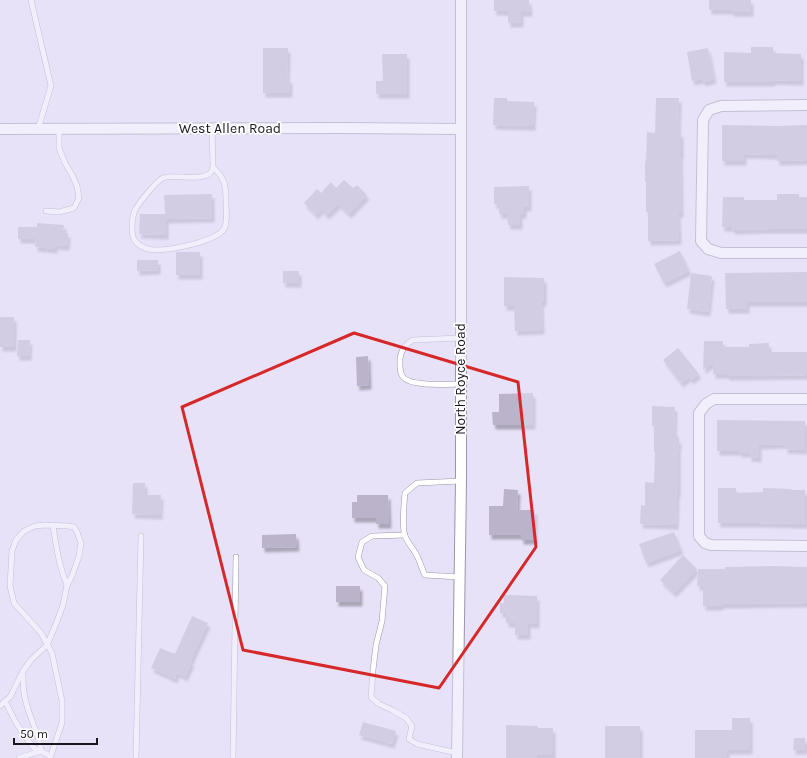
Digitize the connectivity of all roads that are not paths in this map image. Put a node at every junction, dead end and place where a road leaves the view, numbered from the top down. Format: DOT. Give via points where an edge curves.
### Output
graph roads {
  1 [pos="31,0"];
  2 [pos="461,0"];
  3 [pos="807,106"];
  4 [pos="38,128"];
  5 [pos="59,128"];
  6 [pos="212,128"];
  7 [pos="0,129"];
  8 [pos="461,129"];
  9 [pos="213,167"];
  10 [pos="46,211"];
  11 [pos="807,253"];
  12 [pos="460,338"];
  13 [pos="460,384"];
  14 [pos="807,399"];
  15 [pos="460,481"];
  16 [pos="53,525"];
  17 [pos="405,535"];
  18 [pos="141,536"];
  19 [pos="807,546"];
  20 [pos="236,557"];
  21 [pos="459,577"];
  22 [pos="67,584"];
  23 [pos="47,645"];
  24 [pos="23,671"];
  25 [pos="5,701"];
  26 [pos="0,706"];
  27 [pos="42,751"];
  28 [pos="457,756"];
  29 [pos="50,757"];
  30 [pos="19,758"];
  31 [pos="136,758"];
  32 [pos="233,758"];
  1 -- 4 [label="lane" via="51,86"];
  2 -- 8 [label="street, North Royce Road"];
  3 -- 11 [label="street" via="721,106 709,110 703,120 702,241 708,249 721,253"];
  4 -- 5 [label="street, West Allen Road"];
  4 -- 7 [label="street, West Allen Road"];
  5 -- 6 [label="street, West Allen Road"];
  5 -- 10 [label="lane" via="59,148 77,186 79,198 74,208 59,212"];
  6 -- 8 [label="street, West Allen Road"];
  6 -- 9 [label="lane"];
  8 -- 12 [label="street, North Royce Road"];
  9 -- 9 [label="lane" via="205,176 164,178 157,182 135,210 132,221 135,242 154,250 184,246 218,235 224,228 226,218 225,186 221,175"];
  12 -- 13 [label="street, North Royce Road"];
  12 -- 13 [label="lane" via="413,340 404,346 401,352 400,370 407,381 438,385"];
  13 -- 15 [label="street, North Royce Road"];
  14 -- 19 [label="street" via="714,399 699,413 699,536 711,545"];
  15 -- 17 [label="lane" via="417,483 405,493"];
  15 -- 21 [label="street, North Royce Road"];
  16 -- 22 [label="lane" via="62,573"];
  16 -- 22 [label="lane" via="74,527 81,543 79,556"];
  16 -- 23 [label="lane" via="35,526 24,530 16,540 12,551 10,586 14,603 41,634"];
  17 -- 21 [label="lane" via="418,557 425,576"];
  17 -- 28 [label="lane" via="372,536 362,542 358,557 364,570 378,578 385,586 371,697 406,718 412,726 409,739 417,744"];
  18 -- 31 [label="lane"];
  20 -- 32 [label="lane"];
  21 -- 28 [label="street, North Royce Road"];
  22 -- 23 [label="lane" via="63,605"];
  23 -- 24 [label="lane"];
  23 -- 29 [label="lane" via="52,653 62,701 62,723"];
  24 -- 25 [label="lane"];
  24 -- 27 [label="lane" via="26,703"];
  25 -- 26 [label="lane"];
  25 -- 27 [label="lane" via="29,742 35,749"];
  27 -- 29 [label="lane"];
  27 -- 30 [label="lane"];
}
